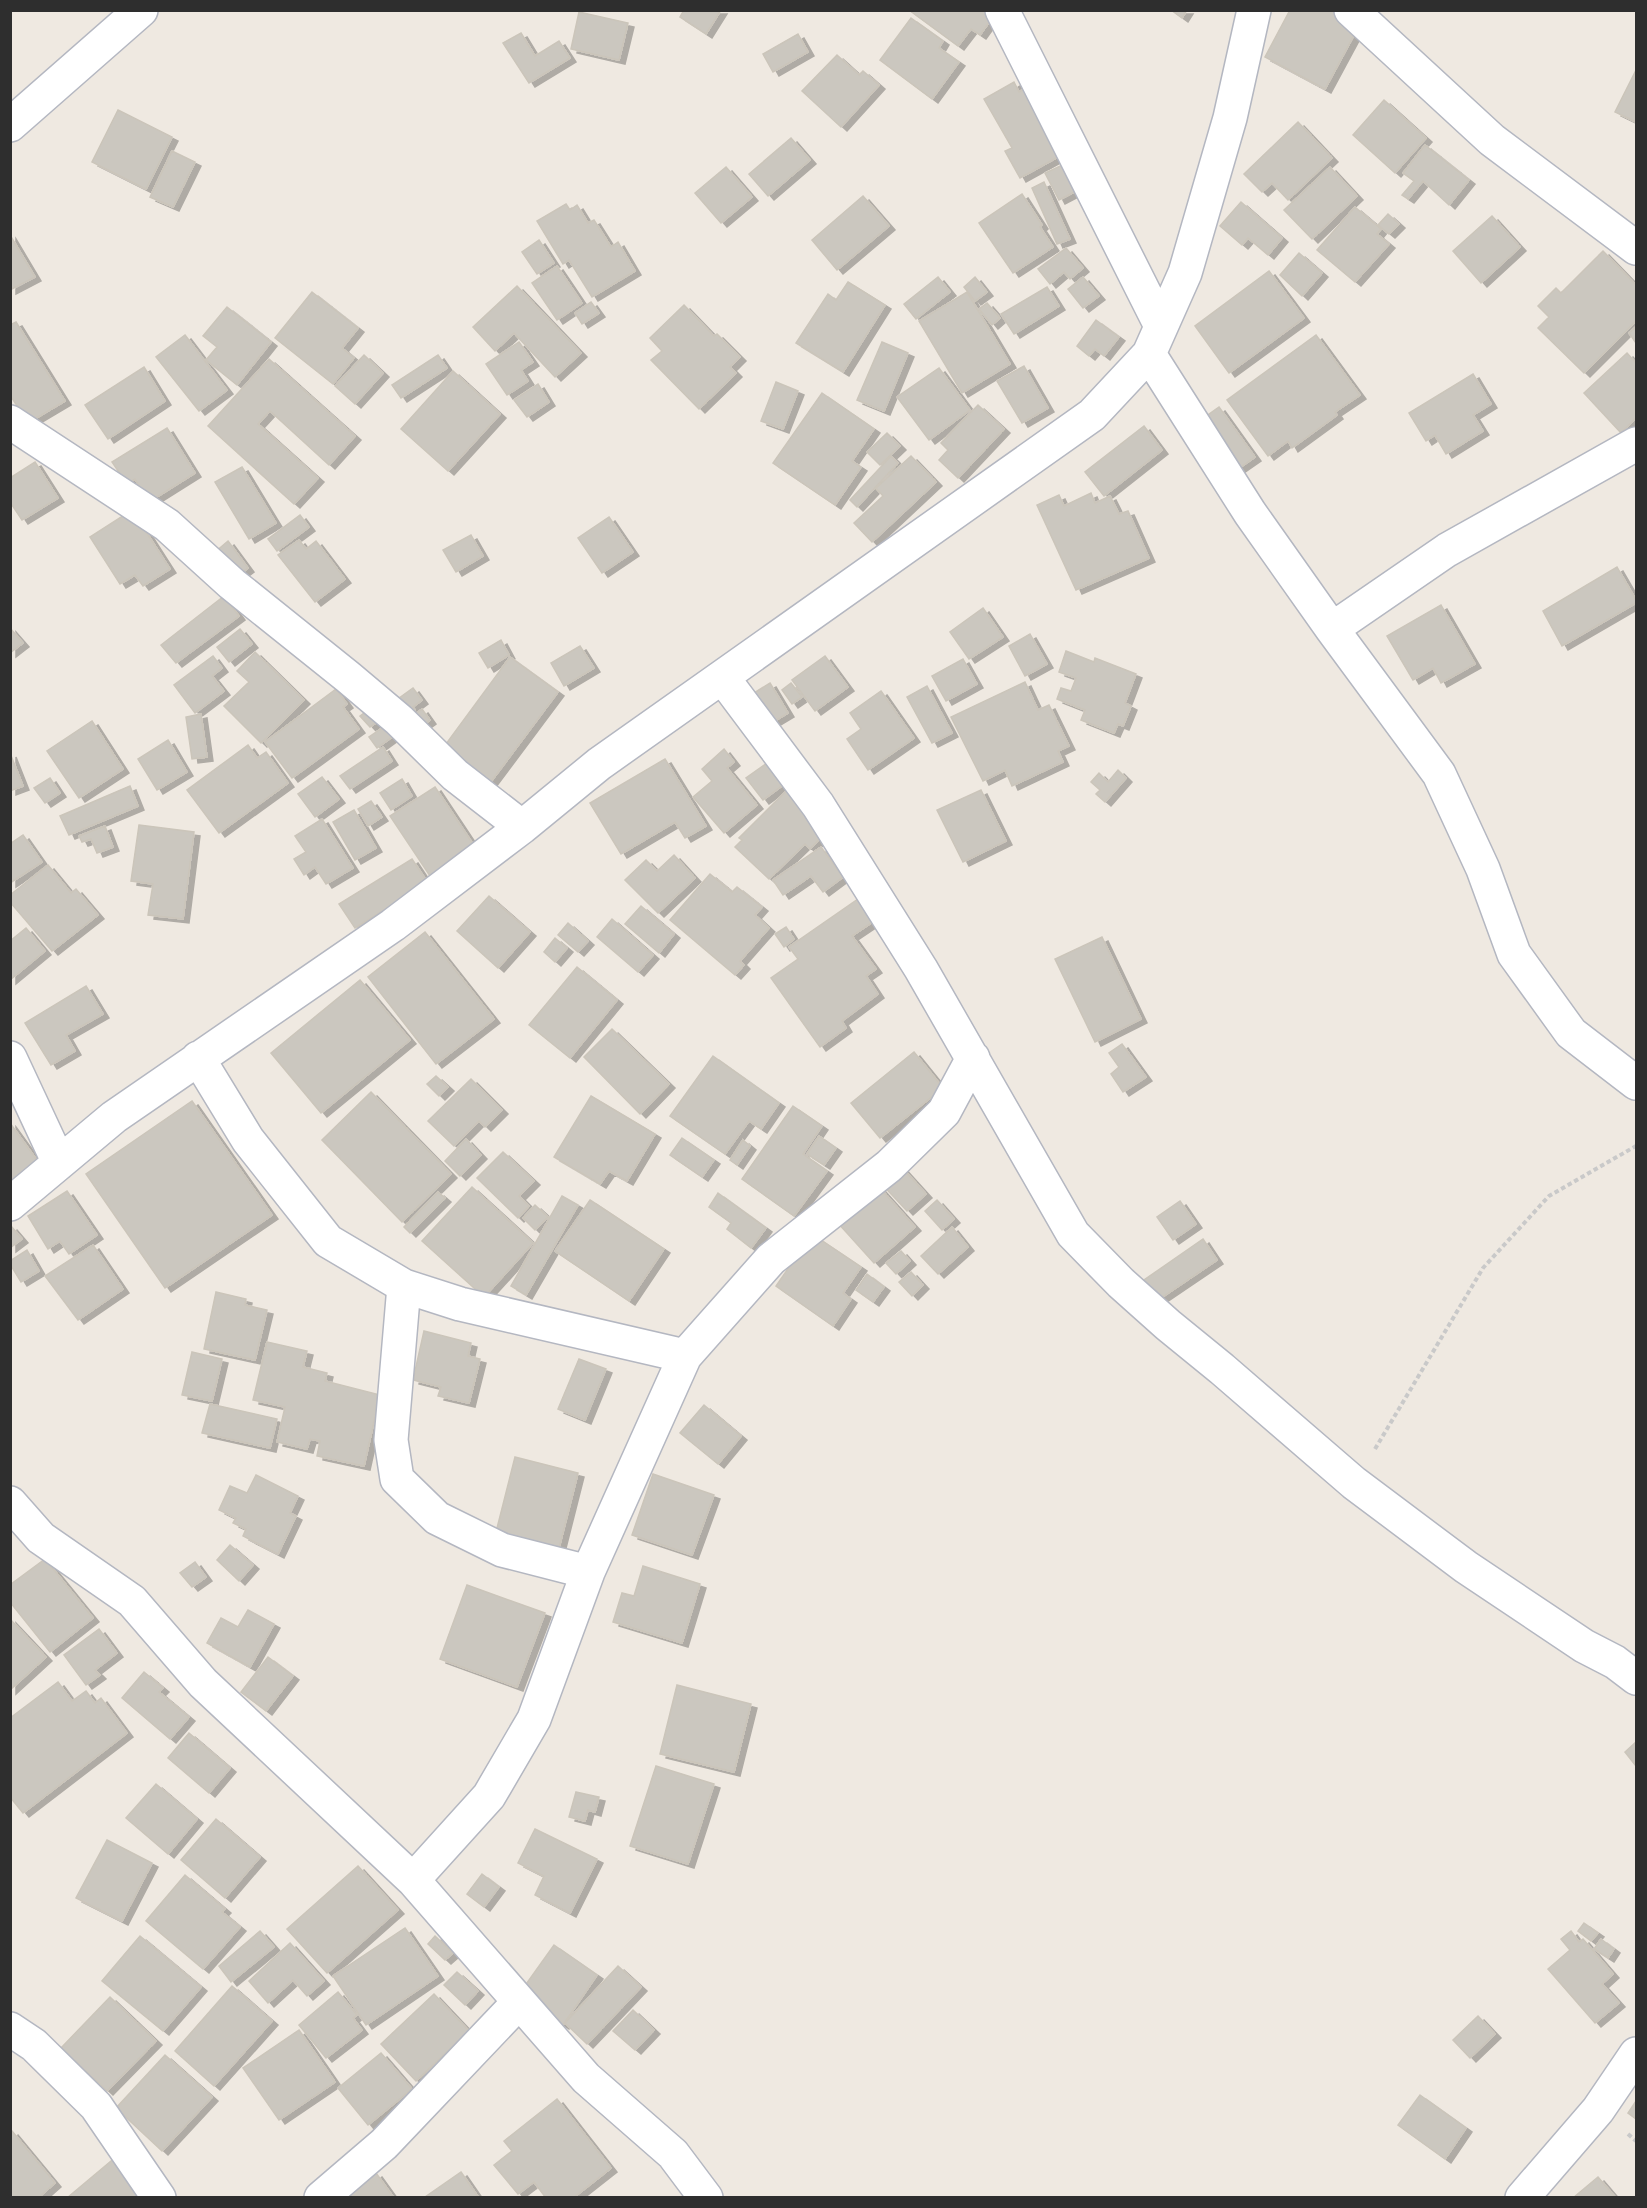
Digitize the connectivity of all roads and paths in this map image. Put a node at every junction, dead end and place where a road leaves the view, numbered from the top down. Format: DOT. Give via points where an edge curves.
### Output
graph roads {
  1 [pos="1002,10"];
  2 [pos="1254,10"];
  3 [pos="1351,10"];
  4 [pos="125,13"];
  5 [pos="10,125"];
  6 [pos="1636,248"];
  7 [pos="1155,340"];
  8 [pos="10,422"];
  9 [pos="1636,444"];
  10 [pos="1332,629"];
  11 [pos="723,678"];
  12 [pos="522,826"];
  13 [pos="10,1058"];
  14 [pos="198,1058"];
  15 [pos="973,1058"];
  16 [pos="1636,1083"];
  17 [pos="1636,1146"];
  18 [pos="59,1163"];
  19 [pos="10,1204"];
  20 [pos="404,1286"];
  21 [pos="685,1356"];
  22 [pos="1354,1483"];
  23 [pos="10,1503"];
  24 [pos="588,1572"];
  25 [pos="1636,1678"];
  26 [pos="413,1880"];
  27 [pos="519,2002"];
  28 [pos="10,2029"];
  29 [pos="1636,2054"];
  30 [pos="159,2198"];
  31 [pos="321,2198"];
  32 [pos="706,2198"];
  33 [pos="1522,2198"];
  1 -- 7 [label="street"];
  2 -- 7 [label="street" via="1230,118 1189,262"];
  3 -- 6 [label="street" via="1492,140"];
  4 -- 5 [label="street"];
  7 -- 10 [label="street" via="1250,513"];
  7 -- 11 [label="street" via="1092,415"];
  8 -- 12 [label="street" via="167,525 232,584 399,720 455,775"];
  9 -- 10 [label="street" via="1447,550"];
  10 -- 16 [label="street" via="1439,774 1483,868 1514,954 1571,1033"];
  11 -- 12 [label="street" via="598,765"];
  11 -- 15 [label="street" via="818,805"];
  12 -- 14 [label="street" via="393,925"];
  13 -- 18 [label="street"];
  14 -- 18 [label="street" via="114,1117"];
  14 -- 20 [label="street" via="248,1140 328,1241"];
  15 -- 21 [label="street" via="944,1112 889,1166 771,1259"];
  15 -- 22 [label="street" via="1073,1234 1145,1304"];
  17 -- 22 [label="path" via="1549,1196 1483,1268"];
  18 -- 19 [label="street"];
  20 -- 21 [label="street" via="460,1304"];
  20 -- 24 [label="street" via="391,1440 397,1479 437,1518 502,1550"];
  21 -- 24 [label="street"];
  22 -- 25 [label="street" via="1466,1567"];
  23 -- 26 [label="street" via="41,1538 132,1601 203,1683"];
  24 -- 26 [label="street" via="534,1719 489,1797"];
  26 -- 27 [label="street"];
  27 -- 31 [label="street" via="384,2144"];
  27 -- 32 [label="street" via="586,2078 673,2154"];
  28 -- 30 [label="street" via="34,2045 96,2106"];
  29 -- 33 [label="street" via="1598,2110"];
}
